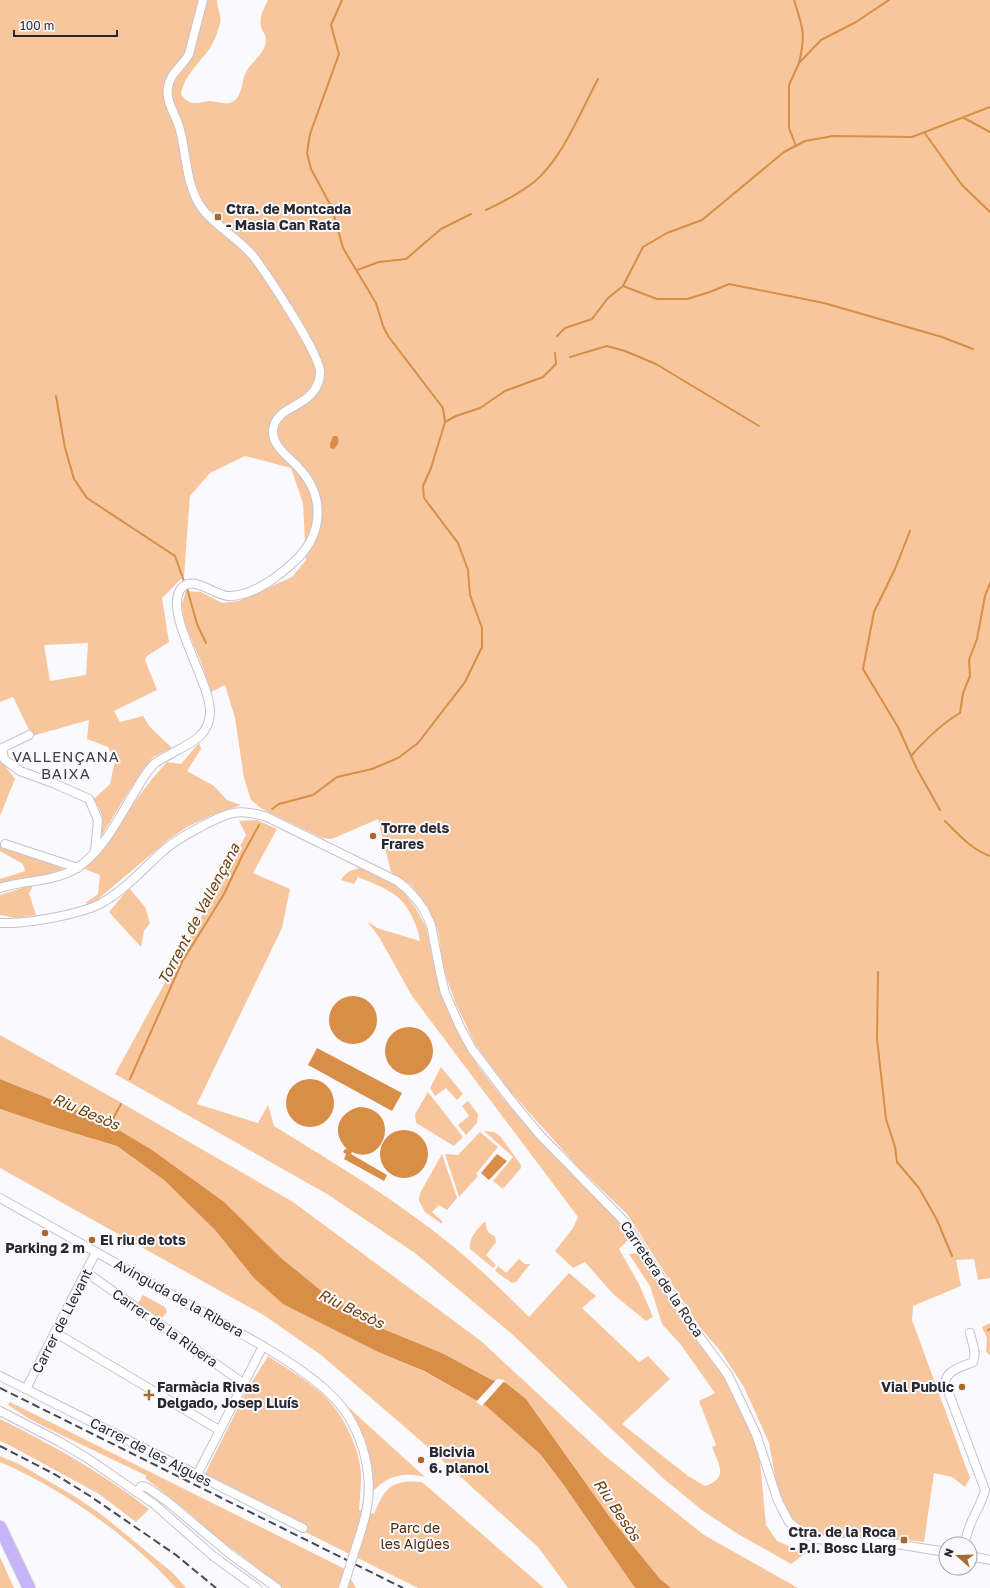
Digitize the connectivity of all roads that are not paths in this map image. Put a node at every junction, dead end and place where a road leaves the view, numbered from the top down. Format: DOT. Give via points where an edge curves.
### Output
graph roads {
  1 [pos="203,0"];
  2 [pos="29,735"];
  3 [pos="5,844"];
  4 [pos="95,853"];
  5 [pos="78,868"];
  6 [pos="0,888"];
  7 [pos="1,922"];
  8 [pos="0,1198"];
  9 [pos="96,1252"];
  10 [pos="86,1272"];
  11 [pos="56,1332"];
  12 [pos="970,1333"];
  13 [pos="263,1346"];
  14 [pos="0,1376"];
  15 [pos="243,1383"];
  16 [pos="26,1389"];
  17 [pos="0,1411"];
  18 [pos="219,1430"];
  19 [pos="197,1475"];
  20 [pos="136,1492"];
  21 [pos="0,1527"];
  22 [pos="303,1528"];
  23 [pos="966,1536"];
  24 [pos="0,1545"];
  25 [pos="938,1551"];
  26 [pos="978,1558"];
  27 [pos="990,1560"];
  28 [pos="20,1588"];
  29 [pos="29,1588"];
  30 [pos="257,1588"];
  31 [pos="277,1588"];
  32 [pos="343,1588"];
  1 -- 4 [label="street" via="192,46 186,61 171,76 168,97 180,129 192,186 200,204 205,212 245,246 254,257 318,362 320,372 314,390 308,397 279,416 273,427 275,442 309,480 314,490 317,510 314,535 308,546 288,568 270,581 240,594 218,594 200,584 188,584 178,593 178,614 210,704 210,719 197,740 162,758 149,769"];
  2 -- 4 [label="street" via="2,748 4,760 20,771 89,799 98,820"];
  3 -- 5 [label="street"];
  4 -- 5 [label="street"];
  5 -- 6 [label="street" via="60,876"];
  7 -- 25 [label="street, Carretera de la Roca" via="12,923 68,915 95,906 111,898 180,838 215,819 237,812 252,812 267,817 397,881 424,910 431,925 446,993 472,1049 536,1130 624,1221 675,1301 732,1382 756,1434 778,1501 789,1522 803,1533 817,1539 890,1543"];
  8 -- 9 [label="street, Avinguda de la Ribera"];
  9 -- 10 [label="street, Carrer de Llevant"];
  9 -- 13 [label="street, Avinguda de la Ribera"];
  10 -- 11 [label="street, Carrer de Llevant"];
  10 -- 15 [label="street, Carrer de la Ribera"];
  11 -- 16 [label="street, Carrer de Llevant"];
  11 -- 18 [label="street"];
  12 -- 23 [label="street" via="975,1357 973,1362 950,1372 945,1378 985,1490"];
  13 -- 15 [label="street"];
  13 -- 32 [label="street, Avinguda de la Ribera, bridge" via="331,1395 353,1425 364,1454 368,1477 368,1506"];
  14 -- 16 [label="street, Carrer de les Aigues"];
  15 -- 18 [label="street"];
  16 -- 19 [label="street, Carrer de les Aigues"];
  17 -- 20 [label="street" via="76,1451"];
  18 -- 19 [label="street"];
  19 -- 22 [label="street, Carrer de les Aigues"];
  20 -- 30 [label="street" via="161,1510 213,1556"];
  20 -- 31 [label="street" via="142,1486 148,1488"];
  21 -- 29 [label="highway"];
  24 -- 28 [label="highway"];
  26 -- 27 [label="street"];
}
